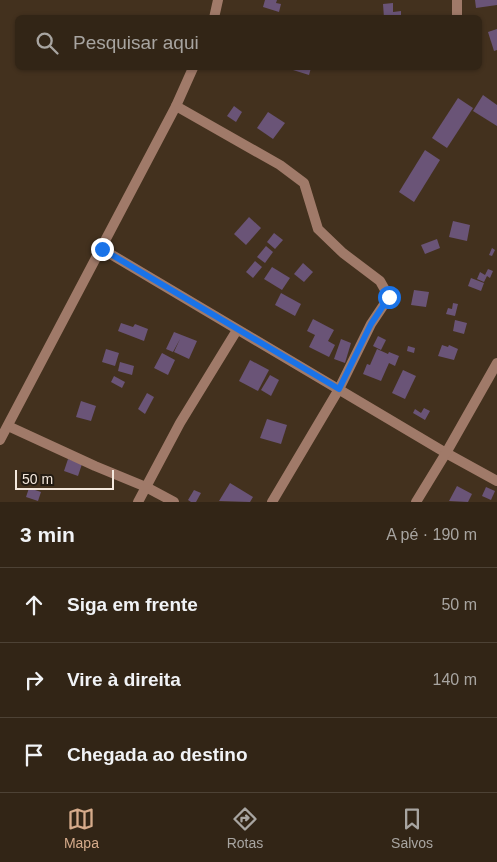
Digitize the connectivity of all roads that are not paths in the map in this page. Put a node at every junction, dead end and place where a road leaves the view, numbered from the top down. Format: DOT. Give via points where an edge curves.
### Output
graph roads {
  1 [pos="218,0"];
  2 [pos="457,0"];
  3 [pos="216,15"];
  4 [pos="457,15"];
  5 [pos="192,70"];
  6 [pos="176,106"];
  7 [pos="102,249"];
  8 [pos="237,330"];
  9 [pos="497,363"];
  10 [pos="339,389"];
  11 [pos="8,426"];
  12 [pos="0,440"];
  13 [pos="446,453"];
  14 [pos="497,481"];
  15 [pos="146,486"];
  16 [pos="138,502"];
  17 [pos="174,502"];
  18 [pos="272,502"];
  19 [pos="416,502"];
  1 -- 3 [label="street"];
  2 -- 4 [label="street"];
  5 -- 6 [label="street"];
  6 -- 7 [label="street"];
  6 -- 10 [label="street" via="280,165 304,183 318,230 343,254 380,281 389,297 371,324"];
  7 -- 8 [label="street"];
  7 -- 11 [label="street"];
  8 -- 10 [label="street"];
  8 -- 15 [label="street"];
  9 -- 13 [label="street"];
  10 -- 13 [label="street"];
  10 -- 18 [label="street"];
  11 -- 12 [label="street"];
  11 -- 15 [label="street"];
  13 -- 14 [label="street"];
  13 -- 19 [label="street"];
  15 -- 16 [label="street"];
  15 -- 17 [label="street"];
}
